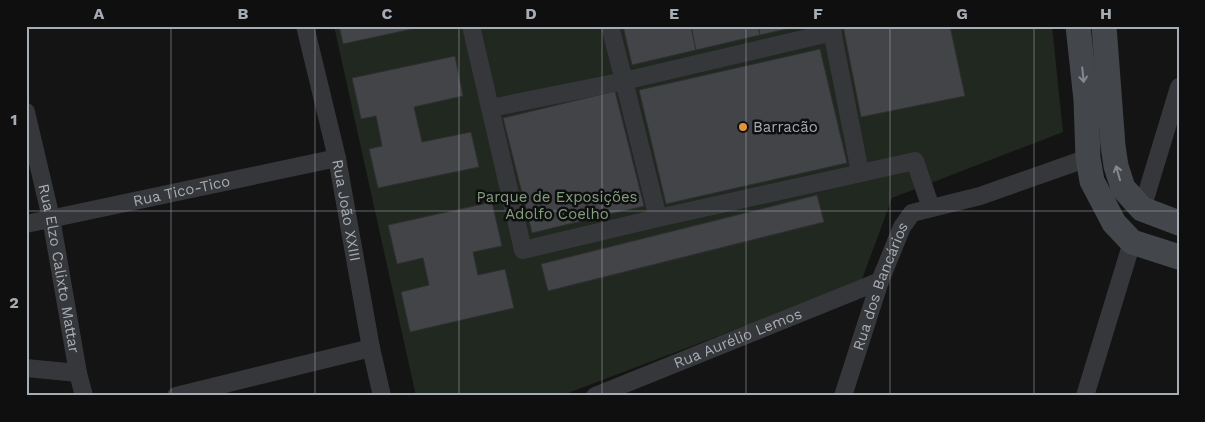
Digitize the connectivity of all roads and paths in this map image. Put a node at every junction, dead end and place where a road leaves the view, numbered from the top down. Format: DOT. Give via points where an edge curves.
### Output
graph roads {
  1 [pos="306,26"];
  2 [pos="471,26"];
  3 [pos="610,26"];
  4 [pos="1078,26"];
  5 [pos="1104,26"];
  6 [pos="832,29"];
  7 [pos="624,81"];
  8 [pos="1179,87"];
  9 [pos="490,108"];
  10 [pos="26,112"];
  11 [pos="337,158"];
  12 [pos="1088,158"];
  13 [pos="860,172"];
  14 [pos="931,208"];
  15 [pos="1142,209"];
  16 [pos="51,218"];
  17 [pos="658,218"];
  18 [pos="1179,223"];
  19 [pos="26,224"];
  20 [pos="1132,242"];
  21 [pos="1179,257"];
  22 [pos="880,281"];
  23 [pos="371,348"];
  24 [pos="26,368"];
  25 [pos="78,373"];
  26 [pos="84,396"];
  27 [pos="176,396"];
  28 [pos="382,396"];
  29 [pos="595,396"];
  30 [pos="843,396"];
  31 [pos="1085,396"];
  1 -- 11 [label="street, Rua João XXIII"];
  2 -- 9 [label="street"];
  3 -- 7 [label="street"];
  4 -- 12 [label="main road, one-way"];
  15 -- 5 [label="main road, one-way" via="1123,188 1116,166"];
  6 -- 7 [label="street"];
  6 -- 13 [label="street"];
  7 -- 9 [label="street"];
  7 -- 17 [label="street"];
  8 -- 15 [label="street"];
  9 -- 17 [label="street" via="524,250"];
  10 -- 16 [label="street, Rua Elzo Calixto Mattar"];
  11 -- 16 [label="street, Rua Tico-Tico"];
  11 -- 23 [label="street, Rua João XXIII"];
  12 -- 14 [label="street, Rua dos Bancários" via="980,196"];
  12 -- 20 [label="main road" via="1092,181 1102,201 1114,223"];
  13 -- 14 [label="street" via="915,161"];
  13 -- 17 [label="street"];
  14 -- 22 [label="street, Rua dos Bancários" via="912,213 902,226"];
  15 -- 18 [label="main road"];
  16 -- 19 [label="street, Rua Tico-Tico"];
  16 -- 25 [label="street, Rua Elzo Calixto Mattar"];
  20 -- 21 [label="main road"];
  20 -- 31 [label="street"];
  22 -- 29 [label="street, Rua Aurélio Lemos"];
  22 -- 30 [label="street, Rua dos Bancários"];
  23 -- 27 [label="street"];
  23 -- 28 [label="street, Rua João XXIII"];
  24 -- 25 [label="street"];
  25 -- 26 [label="street, Rua Elzo Calixto Mattar"];
}
